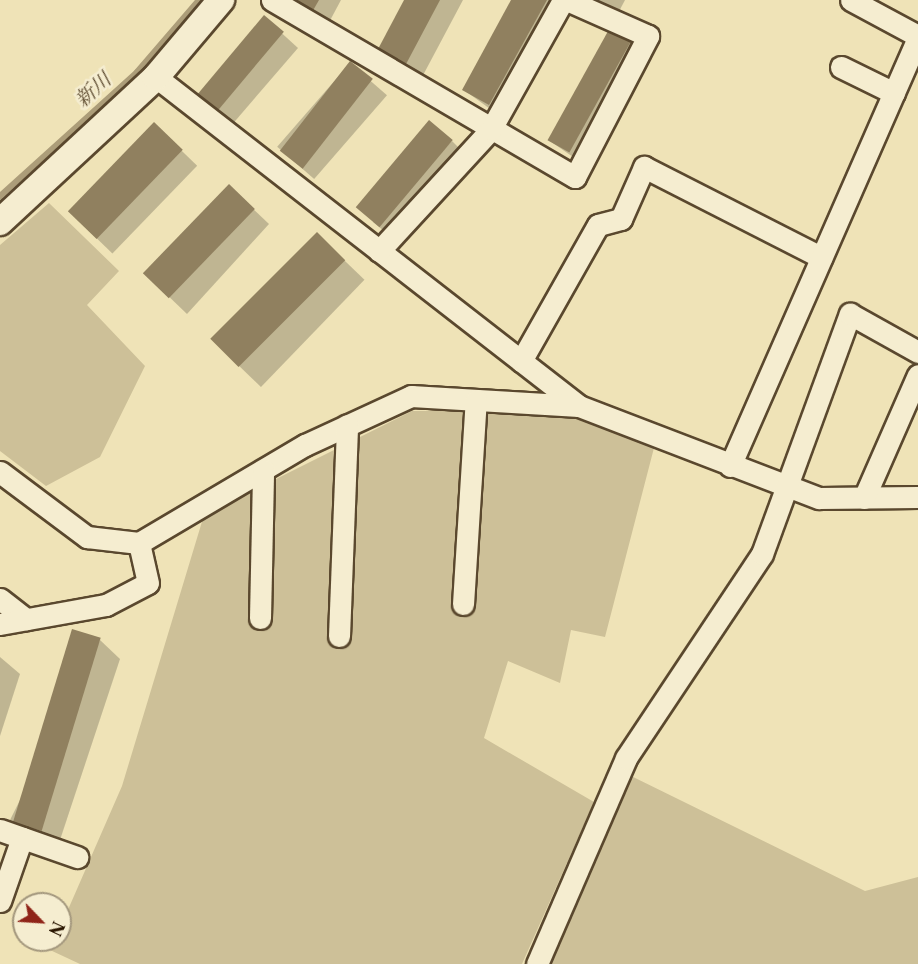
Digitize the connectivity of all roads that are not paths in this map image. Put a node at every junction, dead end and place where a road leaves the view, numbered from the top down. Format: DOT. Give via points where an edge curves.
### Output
graph roads {
  1 [pos="221,0"];
  2 [pos="272,0"];
  3 [pos="565,0"];
  4 [pos="851,0"];
  5 [pos="918,37"];
  6 [pos="841,67"];
  7 [pos="156,77"];
  8 [pos="894,93"];
  9 [pos="491,129"];
  10 [pos="0,222"];
  11 [pos="379,251"];
  12 [pos="821,257"];
  13 [pos="918,352"];
  14 [pos="521,361"];
  15 [pos="918,375"];
  16 [pos="476,400"];
  17 [pos="579,406"];
  18 [pos="347,425"];
  19 [pos="730,466"];
  20 [pos="263,470"];
  21 [pos="0,472"];
  22 [pos="784,485"];
  23 [pos="918,497"];
  24 [pos="864,498"];
  25 [pos="139,543"];
  26 [pos="0,599"];
  27 [pos="463,603"];
  28 [pos="260,618"];
  29 [pos="26,619"];
  30 [pos="0,624"];
  31 [pos="339,636"];
  32 [pos="0,830"];
  33 [pos="22,838"];
  34 [pos="77,857"];
  35 [pos="0,901"];
  36 [pos="537,964"];
  1 -- 7 [label="street"];
  2 -- 9 [label="street"];
  3 -- 9 [label="street"];
  3 -- 9 [label="street" via="648,36 575,177"];
  4 -- 5 [label="street"];
  5 -- 8 [label="street"];
  6 -- 8 [label="street"];
  7 -- 10 [label="street"];
  7 -- 11 [label="street"];
  8 -- 12 [label="street"];
  9 -- 11 [label="street"];
  11 -- 14 [label="street"];
  12 -- 14 [label="street" via="644,167 621,219 598,225"];
  12 -- 19 [label="street"];
  13 -- 22 [label="street" via="850,314"];
  14 -- 17 [label="street"];
  15 -- 24 [label="street"];
  16 -- 17 [label="street"];
  16 -- 18 [label="street" via="411,396"];
  16 -- 27 [label="street"];
  17 -- 19 [label="street"];
  18 -- 20 [label="street"];
  18 -- 31 [label="street"];
  19 -- 22 [label="street"];
  20 -- 25 [label="street"];
  20 -- 28 [label="street"];
  21 -- 25 [label="street" via="87,537"];
  22 -- 24 [label="street" via="819,498"];
  22 -- 36 [label="street" via="762,554 626,758"];
  23 -- 24 [label="street"];
  25 -- 29 [label="street" via="148,583 106,605"];
  26 -- 29 [label="street"];
  29 -- 30 [label="street"];
  32 -- 33 [label="street"];
  33 -- 34 [label="street"];
  33 -- 35 [label="street"];
}
